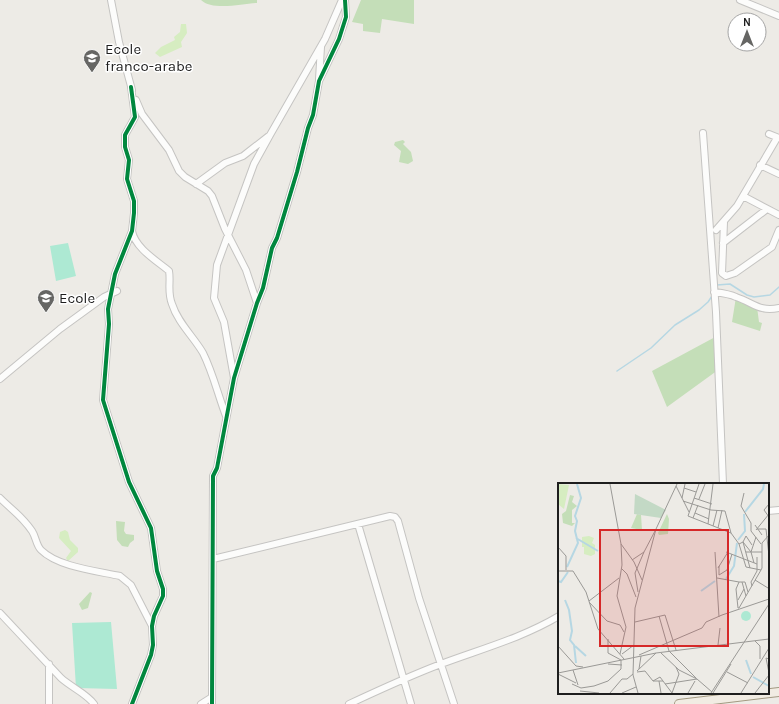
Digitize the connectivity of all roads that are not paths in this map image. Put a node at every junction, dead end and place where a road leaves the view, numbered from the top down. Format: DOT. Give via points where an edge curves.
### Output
graph roads {
  1 [pos="111,0"];
  2 [pos="342,0"];
  3 [pos="345,0"];
  4 [pos="740,0"];
  5 [pos="755,3"];
  6 [pos="779,16"];
  7 [pos="322,44"];
  8 [pos="318,81"];
  9 [pos="131,87"];
  10 [pos="703,133"];
  11 [pos="769,134"];
  12 [pos="270,135"];
  13 [pos="778,138"];
  14 [pos="760,165"];
  15 [pos="779,174"];
  16 [pos="196,184"];
  17 [pos="743,196"];
  18 [pos="767,209"];
  19 [pos="779,215"];
  20 [pos="724,222"];
  21 [pos="716,230"];
  22 [pos="779,230"];
  23 [pos="132,231"];
  24 [pos="228,235"];
  25 [pos="723,243"];
  26 [pos="117,290"];
  27 [pos="714,292"];
  28 [pos="111,294"];
  29 [pos="257,303"];
  30 [pos="779,308"];
  31 [pos="234,378"];
  32 [pos="0,379"];
  33 [pos="226,417"];
  34 [pos="723,483"];
  35 [pos="0,498"];
  36 [pos="779,510"];
  37 [pos="769,511"];
  38 [pos="358,524"];
  39 [pos="213,559"];
  40 [pos="0,613"];
  41 [pos="558,617"];
  42 [pos="152,626"];
  43 [pos="49,664"];
  44 [pos="440,664"];
  45 [pos="405,678"];
  46 [pos="779,692"];
  47 [pos="769,693"];
  48 [pos="750,694"];
  49 [pos="212,696"];
  50 [pos="722,696"];
  51 [pos="49,704"];
  52 [pos="94,704"];
  53 [pos="132,704"];
  54 [pos="201,704"];
  55 [pos="212,704"];
  56 [pos="348,704"];
  57 [pos="411,704"];
  58 [pos="454,704"];
  59 [pos="679,704"];
  1 -- 9 [label="street"];
  2 -- 7 [label="street"];
  3 -- 8 [label="street" via="346,17 339,39"];
  4 -- 5 [label="street"];
  5 -- 6 [label="street"];
  7 -- 8 [label="street"];
  7 -- 12 [label="street"];
  8 -- 29 [label="street" via="313,115"];
  9 -- 16 [label="street" via="138,106 179,171"];
  9 -- 23 [label="street" via="135,117 125,135 125,147 129,160 127,179 134,201"];
  10 -- 27 [label="street"];
  11 -- 13 [label="street"];
  12 -- 16 [label="street" via="243,156 225,163"];
  12 -- 24 [label="street" via="254,164"];
  13 -- 14 [label="street"];
  14 -- 15 [label="street"];
  14 -- 17 [label="street"];
  16 -- 24 [label="street" via="212,196"];
  17 -- 18 [label="street"];
  17 -- 20 [label="street"];
  18 -- 19 [label="street"];
  18 -- 25 [label="street"];
  20 -- 21 [label="street"];
  20 -- 25 [label="street"];
  22 -- 25 [label="street" via="772,247 731,275 723,275 722,272"];
  23 -- 28 [label="street" via="115,274"];
  23 -- 33 [label="street" via="133,236 150,257 169,271 171,304 209,366"];
  24 -- 29 [label="street" via="246,270"];
  24 -- 31 [label="street" via="217,265 214,298 224,322"];
  26 -- 28 [label="street"];
  27 -- 30 [label="street" via="736,297 768,310"];
  27 -- 34 [label="street"];
  28 -- 32 [label="street" via="60,329"];
  28 -- 42 [label="street" via="103,400 129,482 151,528 157,571 163,589"];
  29 -- 31 [label="street"];
  31 -- 33 [label="street"];
  33 -- 39 [label="street" via="212,483"];
  35 -- 42 [label="street" via="21,515 45,554 61,562 120,576 126,580"];
  36 -- 37 [label="street"];
  38 -- 39 [label="street"];
  38 -- 44 [label="street" via="390,516 398,521"];
  38 -- 45 [label="street" via="392,644"];
  39 -- 49 [label="street"];
  40 -- 43 [label="street"];
  41 -- 44 [label="street" via="509,640"];
  42 -- 53 [label="street" via="151,655"];
  43 -- 51 [label="street"];
  43 -- 52 [label="street" via="70,686"];
  44 -- 45 [label="street"];
  44 -- 58 [label="street"];
  45 -- 56 [label="street"];
  45 -- 57 [label="street"];
  46 -- 47 [label="main road"];
  48 -- 50 [label="main road"];
  49 -- 54 [label="street"];
  49 -- 55 [label="street"];
  50 -- 59 [label="main road"];
}
